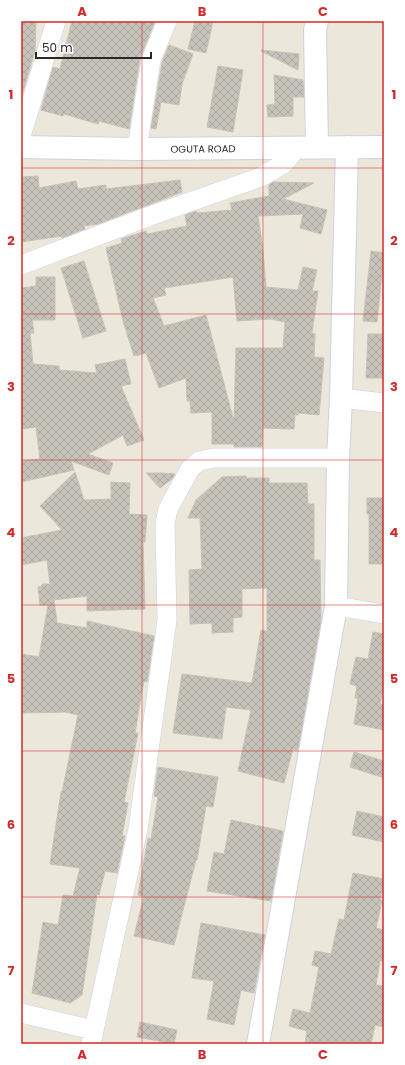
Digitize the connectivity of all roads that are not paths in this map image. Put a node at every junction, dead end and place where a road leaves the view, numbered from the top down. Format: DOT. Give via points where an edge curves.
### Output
graph roads {
  1 [pos="56,21"];
  2 [pos="167,21"];
  3 [pos="317,21"];
  4 [pos="21,136"];
  5 [pos="379,144"];
  6 [pos="21,147"];
  7 [pos="347,147"];
  8 [pos="307,148"];
  9 [pos="137,149"];
  10 [pos="21,265"];
  11 [pos="341,398"];
  12 [pos="384,403"];
  13 [pos="338,458"];
  14 [pos="336,606"];
  15 [pos="384,614"];
  16 [pos="21,1013"];
  17 [pos="92,1037"];
  18 [pos="258,1044"];
  1 -- 4 [label="street"];
  2 -- 9 [label="street" via="151,60"];
  3 -- 8 [label="street"];
  5 -- 7 [label="street, OGUTA ROAD"];
  6 -- 9 [label="street, OGUTA ROAD"];
  7 -- 8 [label="street, OGUTA ROAD"];
  7 -- 11 [label="street"];
  8 -- 9 [label="street, OGUTA ROAD"];
  8 -- 10 [label="street" via="261,177 146,217"];
  11 -- 12 [label="street"];
  11 -- 13 [label="street"];
  13 -- 14 [label="street"];
  13 -- 17 [label="street" via="214,458 199,461 190,469 168,509 165,524 167,620 138,829"];
  14 -- 15 [label="street"];
  14 -- 18 [label="street"];
  16 -- 17 [label="street"];
}
